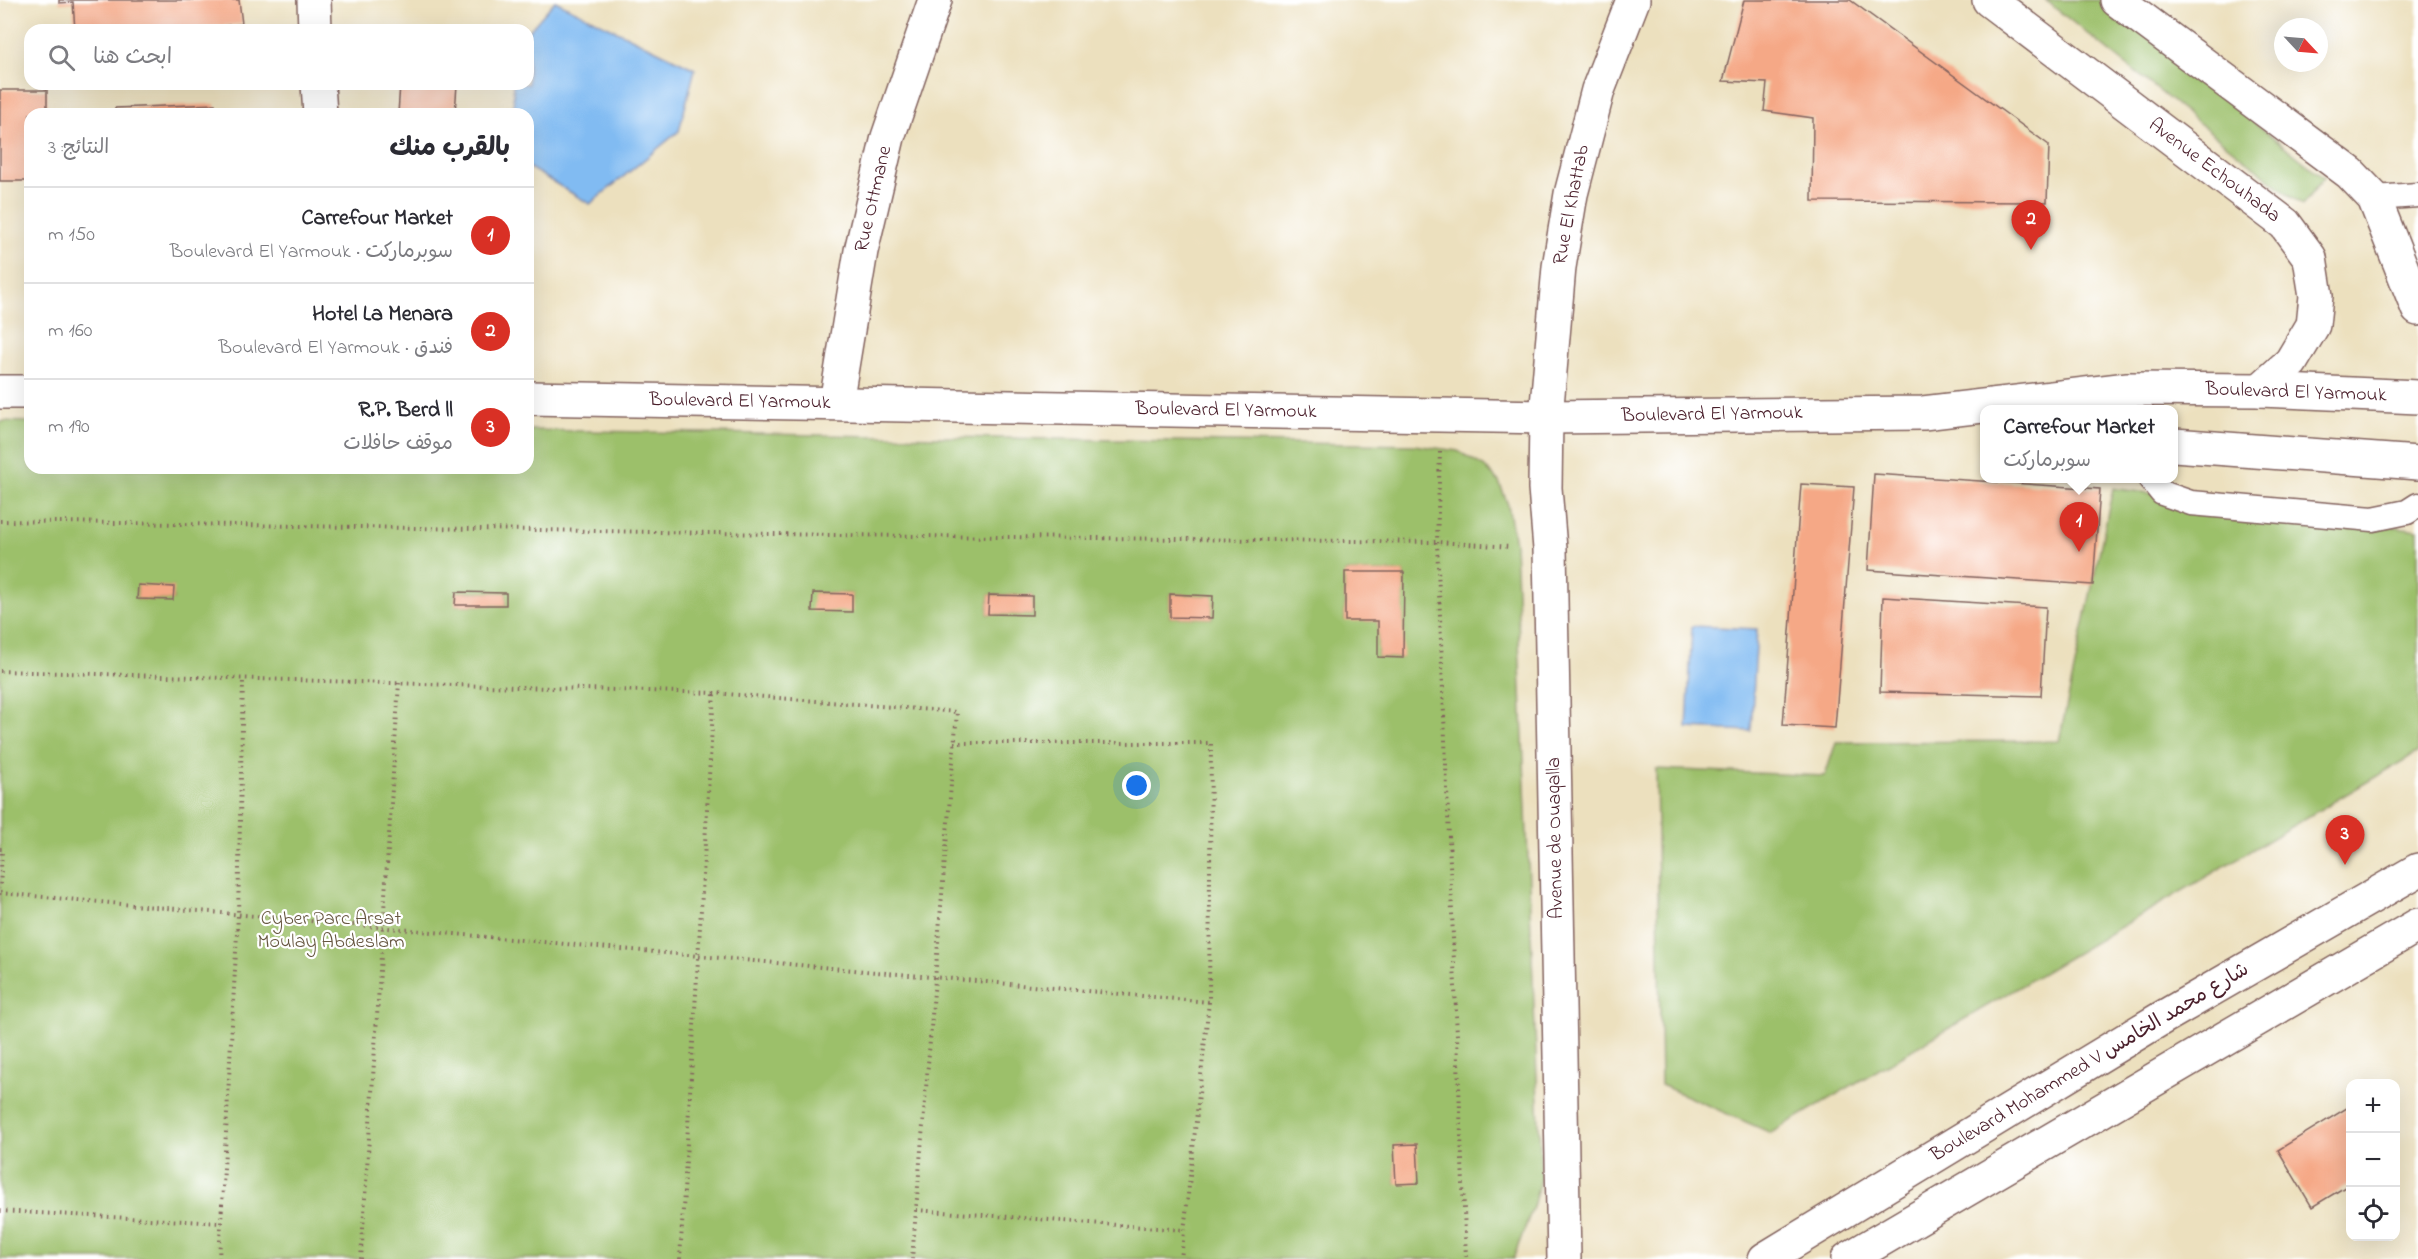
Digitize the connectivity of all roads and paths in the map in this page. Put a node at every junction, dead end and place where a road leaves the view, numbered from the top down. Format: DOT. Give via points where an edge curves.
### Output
graph roads {
  1 [pos="314,0"];
  2 [pos="935,0"];
  3 [pos="1633,0"];
  4 [pos="1989,0"];
  5 [pos="2117,0"];
  6 [pos="315,24"];
  7 [pos="318,90"];
  8 [pos="320,108"];
  9 [pos="2418,195"];
  10 [pos="2374,198"];
  11 [pos="2418,309"];
  12 [pos="2260,390"];
  13 [pos="0,392"];
  14 [pos="24,392"];
  15 [pos="2418,397"];
  16 [pos="534,398"];
  17 [pos="836,403"];
  18 [pos="1985,405"];
  19 [pos="1980,406"];
  20 [pos="1923,412"];
  21 [pos="1441,416"];
  22 [pos="1546,417"];
  23 [pos="1980,420"];
  24 [pos="2178,445"];
  25 [pos="2418,463"];
  26 [pos="2154,483"];
  27 [pos="2418,505"];
  28 [pos="0,521"];
  29 [pos="1437,542"];
  30 [pos="1550,549"];
  31 [pos="0,671"];
  32 [pos="243,678"];
  33 [pos="399,683"];
  34 [pos="714,693"];
  35 [pos="954,743"];
  36 [pos="0,849"];
  37 [pos="2418,870"];
  38 [pos="0,891"];
  39 [pos="238,915"];
  40 [pos="384,927"];
  41 [pos="2414,934"];
  42 [pos="699,956"];
  43 [pos="935,977"];
  44 [pos="1209,1002"];
  45 [pos="916,1210"];
  46 [pos="0,1211"];
  47 [pos="222,1223"];
  48 [pos="1184,1230"];
  49 [pos="219,1259"];
  50 [pos="362,1259"];
  51 [pos="681,1259"];
  52 [pos="912,1259"];
  53 [pos="1181,1259"];
  54 [pos="1466,1259"];
  55 [pos="1564,1259"];
  56 [pos="1765,1259"];
  57 [pos="1848,1259"];
  1 -- 6 [label="main road"];
  2 -- 17 [label="main road, Rue Ottmane" via="888,137 861,251"];
  3 -- 22 [label="main road, Rue El Khattab" via="1598,90 1571,194 1559,267"];
  4 -- 12 [label="main road, Avenue Echouhada" via="2285,224 2310,258 2316,296 2313,325 2291,362"];
  5 -- 10 [label="main road" via="2350,173"];
  7 -- 8 [label="main road"];
  9 -- 10 [label="lane"];
  10 -- 11 [label="main road"];
  12 -- 15 [label="main road, Boulevard El Yarmouk"];
  12 -- 18 [label="main road, Boulevard El Yarmouk" via="2128,389"];
  13 -- 14 [label="main road"];
  16 -- 17 [label="main road, Boulevard El Yarmouk"];
  17 -- 21 [label="main road, Boulevard El Yarmouk"];
  19 -- 20 [label="main road, Boulevard El Yarmouk"];
  20 -- 22 [label="main road, Boulevard El Yarmouk"];
  20 -- 23 [label="main road, Boulevard El Yarmouk"];
  21 -- 22 [label="main road, Boulevard El Yarmouk"];
  21 -- 29 [label="path"];
  22 -- 30 [label="main road, Avenue de Ouaqalla" via="1545,488"];
  24 -- 25 [label="main road"];
  26 -- 27 [label="lane" via="2162,493 2191,503 2373,519 2407,512"];
  28 -- 29 [label="path"];
  29 -- 30 [label="path"];
  29 -- 54 [label="path"];
  30 -- 55 [label="main road, Avenue de Ouaqalla"];
  31 -- 32 [label="path"];
  32 -- 33 [label="path"];
  32 -- 39 [label="path"];
  33 -- 34 [label="path"];
  33 -- 40 [label="path"];
  34 -- 35 [label="path" via="957,712"];
  34 -- 42 [label="path"];
  35 -- 43 [label="path"];
  35 -- 44 [label="path" via="1210,743"];
  36 -- 38 [label="path"];
  37 -- 56 [label="main road, Boulevard Mohammed V شارع محمد الخامس" via="2162,1018"];
  38 -- 39 [label="path"];
  39 -- 40 [label="path"];
  39 -- 47 [label="path"];
  40 -- 42 [label="path"];
  40 -- 50 [label="path"];
  41 -- 57 [label="main road"];
  42 -- 43 [label="path"];
  42 -- 51 [label="path"];
  43 -- 44 [label="path"];
  43 -- 45 [label="path"];
  44 -- 48 [label="path"];
  45 -- 48 [label="path"];
  45 -- 52 [label="path"];
  46 -- 47 [label="path"];
  47 -- 49 [label="path"];
  48 -- 53 [label="path"];
}
